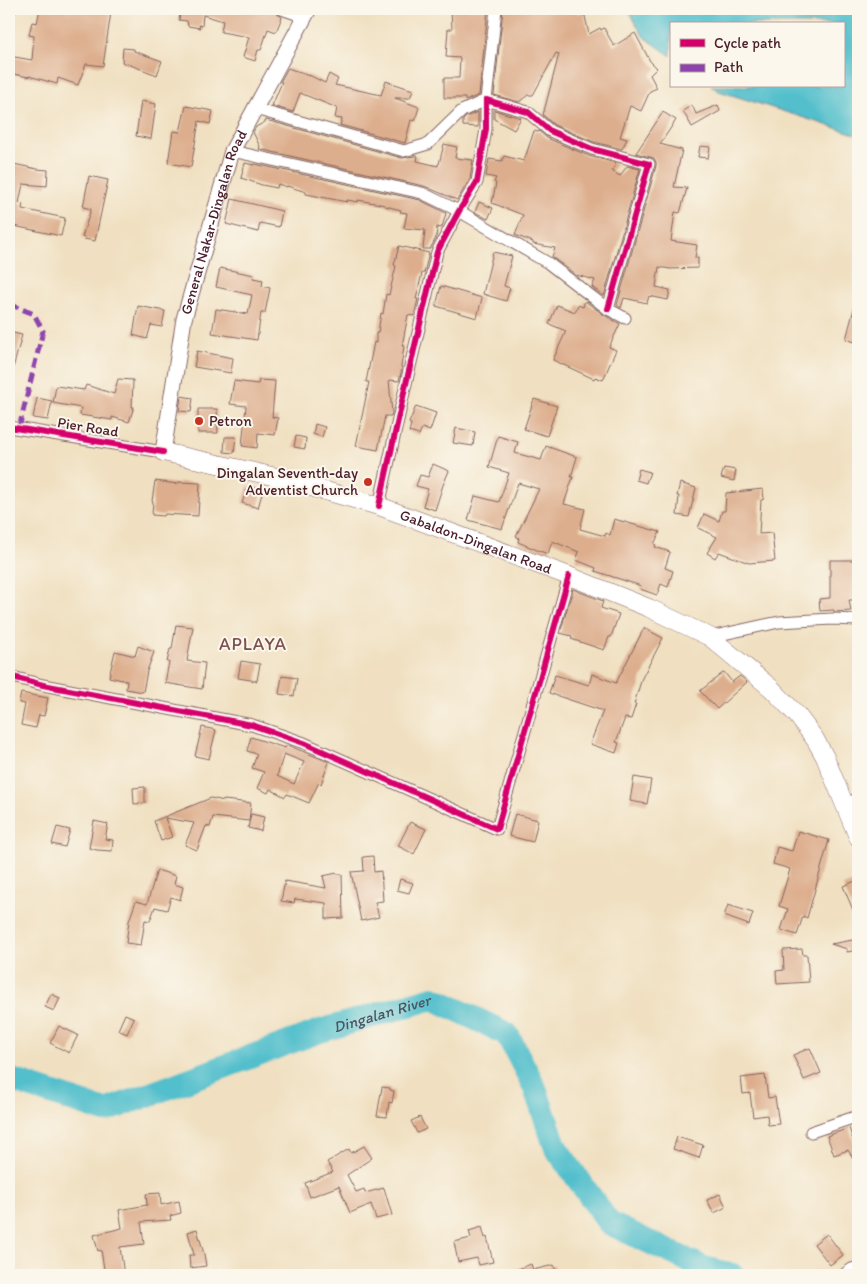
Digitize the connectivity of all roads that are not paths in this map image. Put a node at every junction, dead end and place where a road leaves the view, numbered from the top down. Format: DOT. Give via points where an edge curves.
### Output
graph roads {
  1 [pos="282,9"];
  2 [pos="496,9"];
  3 [pos="307,13"];
  4 [pos="486,100"];
  5 [pos="255,109"];
  6 [pos="232,151"];
  7 [pos="459,211"];
  8 [pos="608,309"];
  9 [pos="625,318"];
  10 [pos="9,427"];
  11 [pos="163,452"];
  12 [pos="379,506"];
  13 [pos="569,576"];
  14 [pos="858,620"];
  15 [pos="710,637"];
  16 [pos="9,676"];
  17 [pos="852,803"];
  18 [pos="858,837"];
  19 [pos="858,1116"];
  20 [pos="811,1132"];
  21 [pos="858,1269"];
  22 [pos="846,1275"];
  1 -- 3 [label="street"];
  2 -- 4 [label="street"];
  3 -- 5 [label="main road, General Nakar-Dingalan Road"];
  4 -- 5 [label="street" via="462,111 428,144 404,151"];
  4 -- 7 [label="street" via="486,129 477,182"];
  4 -- 8 [label="street" via="528,112 550,131 592,149 649,164"];
  5 -- 6 [label="main road, General Nakar-Dingalan Road"];
  6 -- 7 [label="street" via="422,193"];
  6 -- 11 [label="main road, General Nakar-Dingalan Road" via="184,319"];
  7 -- 8 [label="street" via="548,263"];
  7 -- 12 [label="street" via="437,252"];
  8 -- 9 [label="street"];
  10 -- 11 [label="street, Pier Road"];
  11 -- 12 [label="main road, Gabaldon-Dingalan Road" via="272,476"];
  12 -- 13 [label="main road, Gabaldon-Dingalan Road"];
  13 -- 15 [label="main road, Gabaldon-Dingalan Road"];
  13 -- 16 [label="street" via="497,829 304,743 252,725"];
  14 -- 15 [label="street" via="779,622"];
  15 -- 17 [label="main road, Gabaldon-Dingalan Road" via="797,714"];
  17 -- 18 [label="main road, Gabaldon-Dingalan Road"];
  19 -- 20 [label="street"];
  21 -- 22 [label="street"];
}
